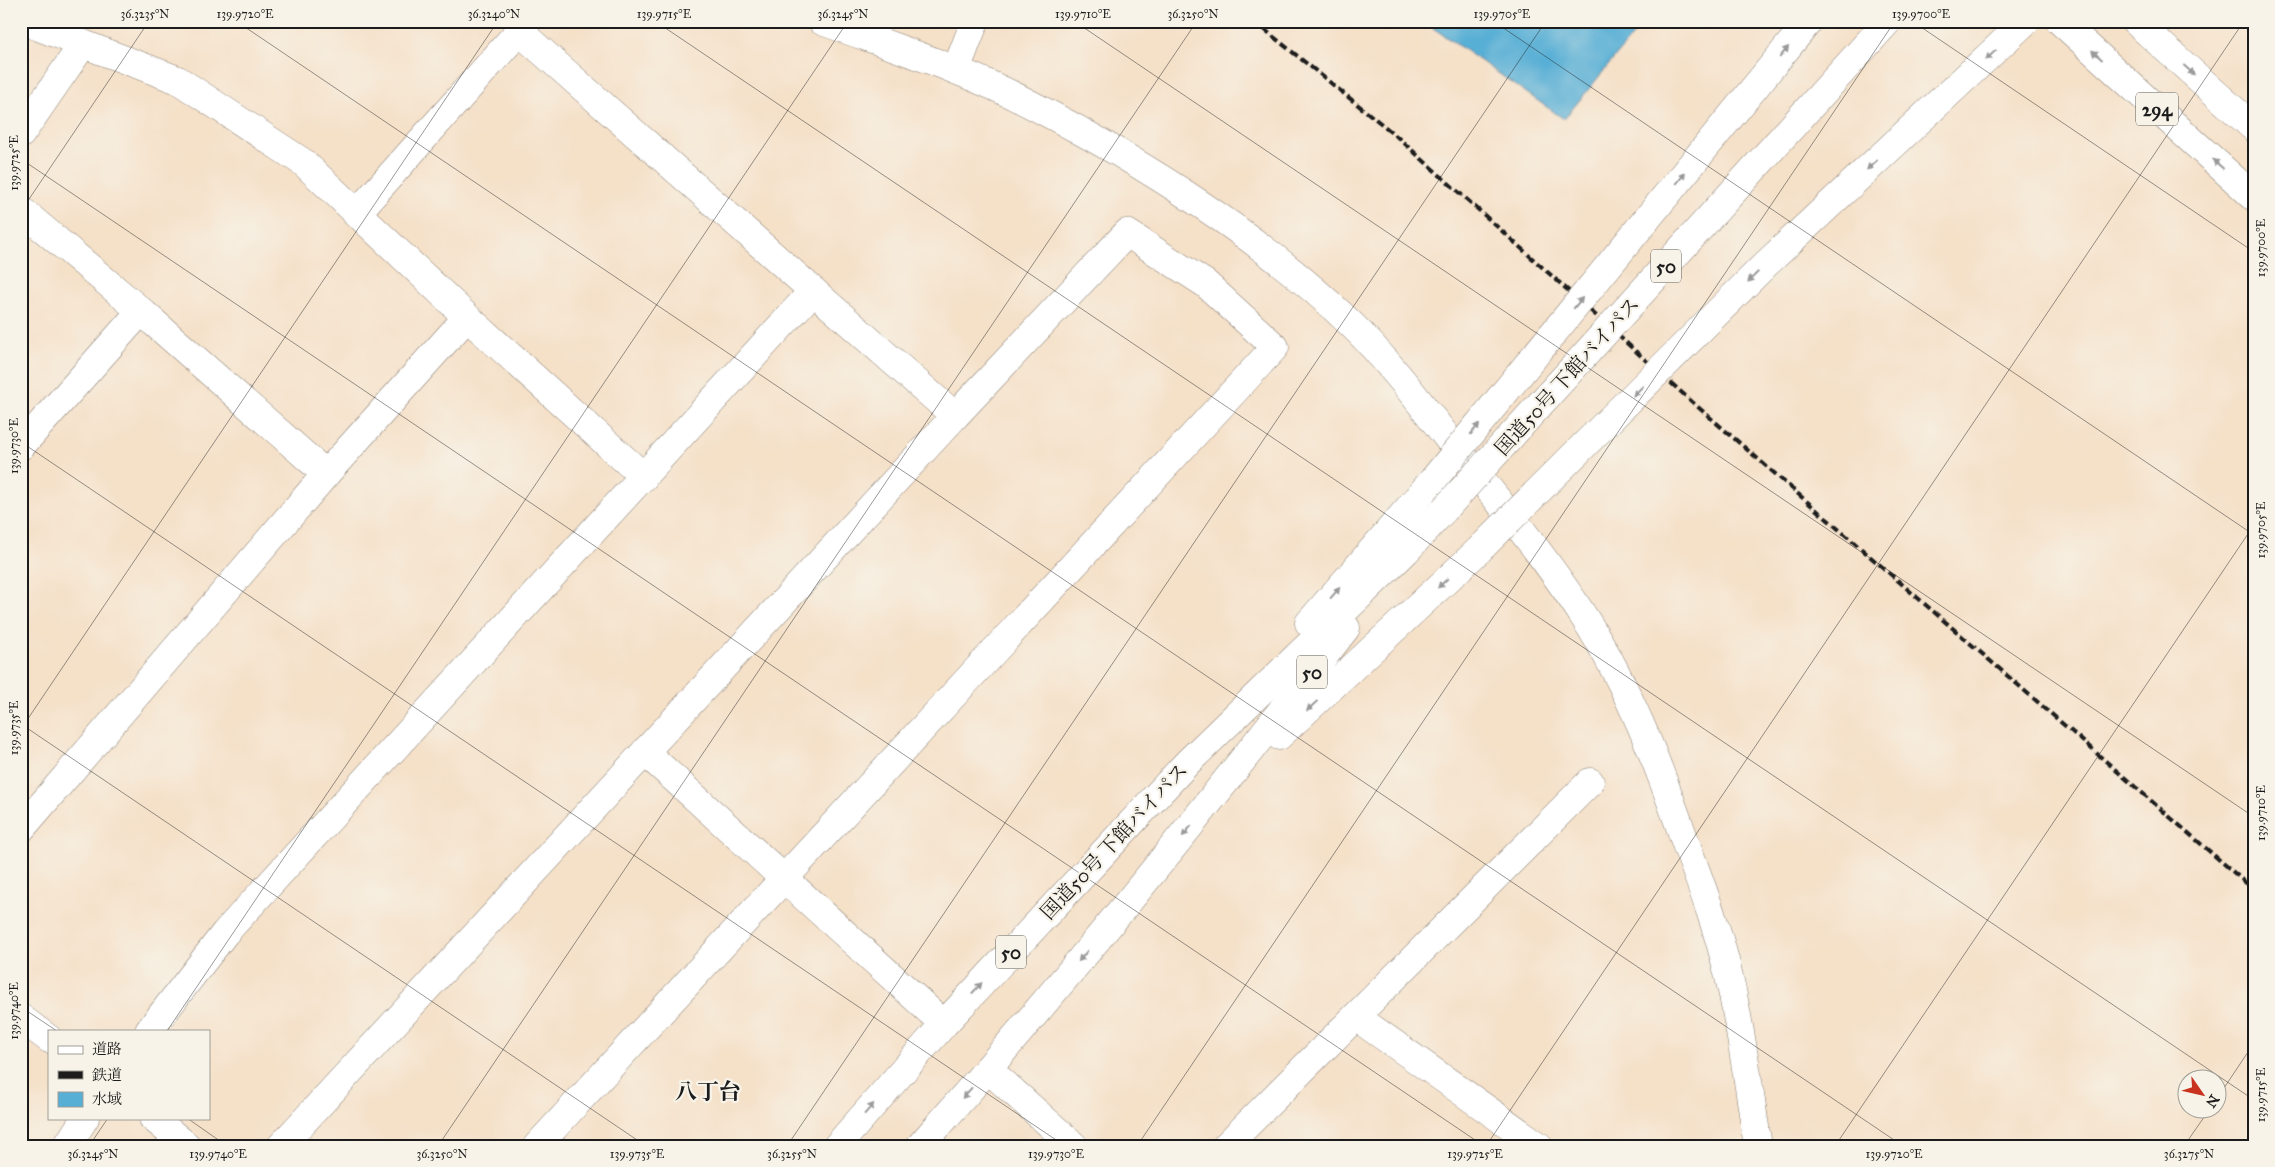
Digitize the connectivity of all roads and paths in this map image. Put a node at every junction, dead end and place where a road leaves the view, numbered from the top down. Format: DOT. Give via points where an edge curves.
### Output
graph roads {
  1 [pos="23,21"];
  2 [pos="822,21"];
  3 [pos="975,21"];
  4 [pos="1809,21"];
  5 [pos="1888,21"];
  6 [pos="2026,21"];
  7 [pos="2060,21"];
  8 [pos="2135,21"];
  9 [pos="524,27"];
  10 [pos="83,44"];
  11 [pos="956,70"];
  12 [pos="2254,128"];
  13 [pos="21,134"];
  14 [pos="2254,197"];
  15 [pos="21,210"];
  16 [pos="356,214"];
  17 [pos="813,291"];
  18 [pos="141,311"];
  19 [pos="467,316"];
  20 [pos="955,416"];
  21 [pos="21,446"];
  22 [pos="326,474"];
  23 [pos="644,477"];
  24 [pos="1406,551"];
  25 [pos="645,752"];
  26 [pos="1188,762"];
  27 [pos="1590,782"];
  28 [pos="1218,793"];
  29 [pos="21,829"];
  30 [pos="784,878"];
  31 [pos="1356,1017"];
  32 [pos="21,1018"];
  33 [pos="944,1024"];
  34 [pos="150,1030"];
  35 [pos="48,1038"];
  36 [pos="988,1069"];
  37 [pos="84,1120"];
  38 [pos="155,1120"];
  39 [pos="67,1146"];
  40 [pos="187,1146"];
  41 [pos="282,1146"];
  42 [pos="536,1146"];
  43 [pos="837,1146"];
  44 [pos="920,1146"];
  45 [pos="1074,1146"];
  46 [pos="1226,1146"];
  47 [pos="1538,1146"];
  48 [pos="1758,1146"];
  1 -- 10 [label="main road"];
  2 -- 11 [label="main road"];
  3 -- 11 [label="main road"];
  26 -- 4 [label="main road, one-way, bridge" via="1433,480"];
  5 -- 24 [label="main road, 国道50号 下館バイパス / 50, bridge"];
  6 -- 28 [label="main road, one-way, bridge" via="1765,265 1479,550"];
  14 -- 7 [label="main road, 294, one-way"];
  8 -- 12 [label="main road, 294, one-way"];
  9 -- 16 [label="main road"];
  9 -- 17 [label="main road"];
  10 -- 13 [label="main road"];
  10 -- 16 [label="main road" via="178,80 304,163"];
  11 -- 48 [label="main road" via="1029,103 1110,148 1276,259 1353,326 1516,523 1585,618 1631,704 1665,782 1707,901 1729,977"];
  15 -- 18 [label="main road"];
  16 -- 19 [label="main road"];
  17 -- 20 [label="main road"];
  17 -- 23 [label="main road"];
  18 -- 21 [label="main road"];
  18 -- 22 [label="main road"];
  19 -- 22 [label="main road"];
  19 -- 23 [label="main road"];
  20 -- 25 [label="main road"];
  20 -- 30 [label="main road" via="1126,233 1206,284 1275,347"];
  22 -- 29 [label="main road"];
  23 -- 34 [label="main road" via="225,933"];
  24 -- 26 [label="main road, 国道50号 下館バイパス / 50"];
  24 -- 28 [label="main road, 国道50号 下館バイパス / 50"];
  25 -- 30 [label="main road"];
  25 -- 41 [label="main road"];
  33 -- 26 [label="main road, 国道50号 下館バイパス / 50, one-way"];
  27 -- 31 [label="main road"];
  28 -- 36 [label="main road, 国道50号 下館バイパス / 50, one-way"];
  30 -- 33 [label="main road"];
  30 -- 42 [label="main road"];
  31 -- 46 [label="main road"];
  31 -- 47 [label="main road"];
  32 -- 35 [label="main road"];
  43 -- 33 [label="main road, 国道50号 下館バイパス / 50, one-way"];
  36 -- 44 [label="main road, 国道50号 下館バイパス / 50, one-way"];
  36 -- 45 [label="main road"];
  37 -- 39 [label="main road"];
  38 -- 40 [label="main road"];
}
